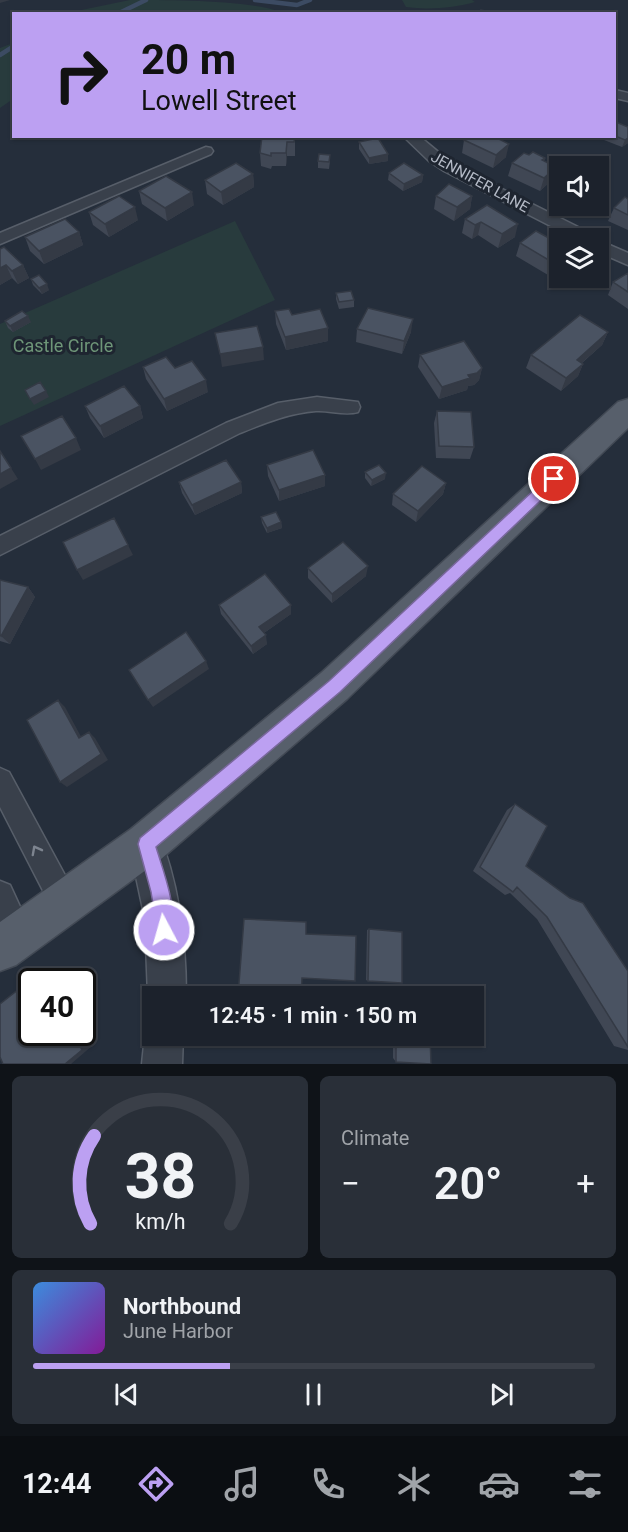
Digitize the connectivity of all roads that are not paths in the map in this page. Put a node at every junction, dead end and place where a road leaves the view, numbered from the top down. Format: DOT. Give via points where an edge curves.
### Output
graph roads {
  1 [pos="412,138"];
  2 [pos="206,151"];
  3 [pos="566,228"];
  4 [pos="0,239"];
  5 [pos="609,250"];
  6 [pos="628,260"];
  7 [pos="351,407"];
  8 [pos="628,410"];
  9 [pos="0,546"];
  10 [pos="0,781"];
  11 [pos="146,844"];
  12 [pos="0,895"];
  13 [pos="64,902"];
  14 [pos="10,942"];
  15 [pos="167,986"];
  16 [pos="163,1046"];
  17 [pos="162,1064"];
  1 -- 3 [label="street, JENNIFER LANE" via="449,168"];
  2 -- 4 [label="street"];
  5 -- 6 [label="street"];
  7 -- 9 [label="street" via="317,404 278,410 233,428"];
  8 -- 11 [label="main road" via="334,686"];
  13 -- 10 [label="street, one-way"];
  11 -- 13 [label="main road"];
  11 -- 15 [label="street" via="160,892"];
  12 -- 14 [label="street"];
  13 -- 14 [label="main road"];
  16 -- 17 [label="street"];
}
